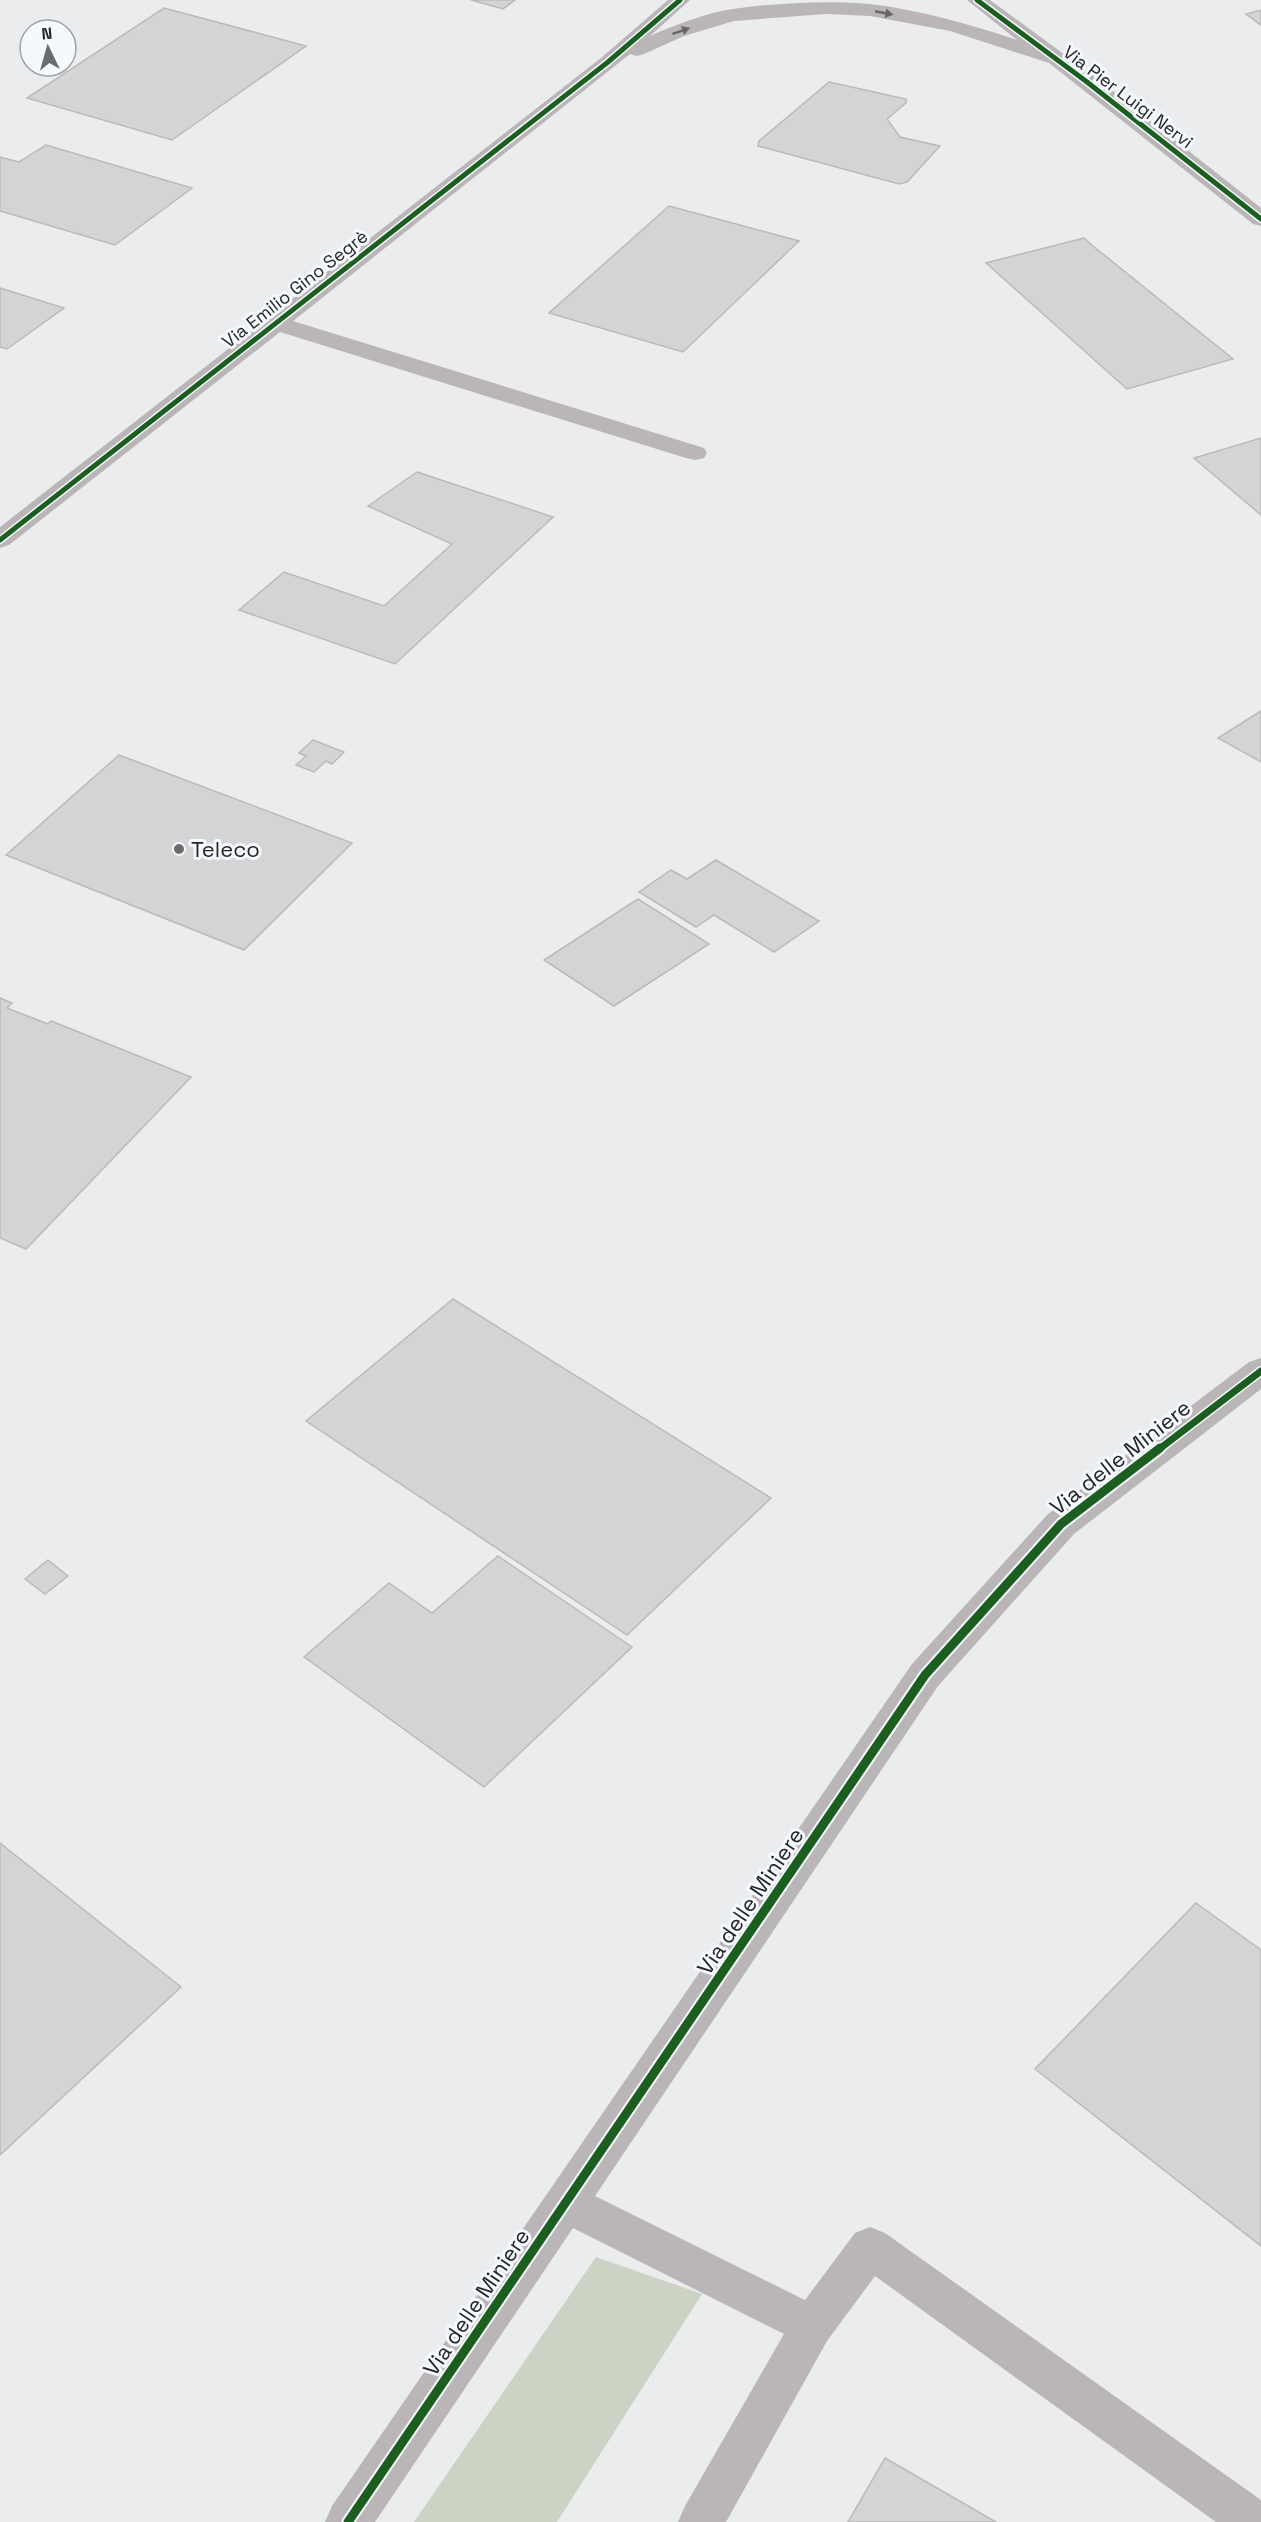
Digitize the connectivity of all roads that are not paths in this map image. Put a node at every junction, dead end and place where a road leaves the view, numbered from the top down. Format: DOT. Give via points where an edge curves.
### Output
graph roads {
  1 [pos="680,0"];
  2 [pos="849,0"];
  3 [pos="977,0"];
  4 [pos="826,8"];
  5 [pos="1052,58"];
  6 [pos="608,62"];
  7 [pos="1261,219"];
  8 [pos="276,324"];
  9 [pos="695,453"];
  10 [pos="0,540"];
  11 [pos="1261,1371"];
  12 [pos="566,2203"];
  13 [pos="812,2326"];
  14 [pos="348,2522"];
  15 [pos="700,2522"];
  16 [pos="1254,2522"];
  1 -- 6 [label="street"];
  2 -- 4 [label="street"];
  3 -- 5 [label="street, Via Pier Luigi Nervi"];
  4 -- 5 [label="street, one-way" via="870,10 954,26"];
  6 -- 4 [label="street, one-way" via="677,32 732,15"];
  5 -- 7 [label="street, Via Pier Luigi Nervi"];
  6 -- 8 [label="street, Via Emilio Gino Segrè"];
  8 -- 9 [label="street"];
  8 -- 10 [label="street, Via Emilio Gino Segrè"];
  11 -- 12 [label="street, Via delle Miniere" via="1061,1524 925,1676"];
  12 -- 13 [label="street"];
  12 -- 14 [label="street, Via delle Miniere"];
  13 -- 15 [label="street"];
  13 -- 16 [label="street" via="870,2247"];
}
